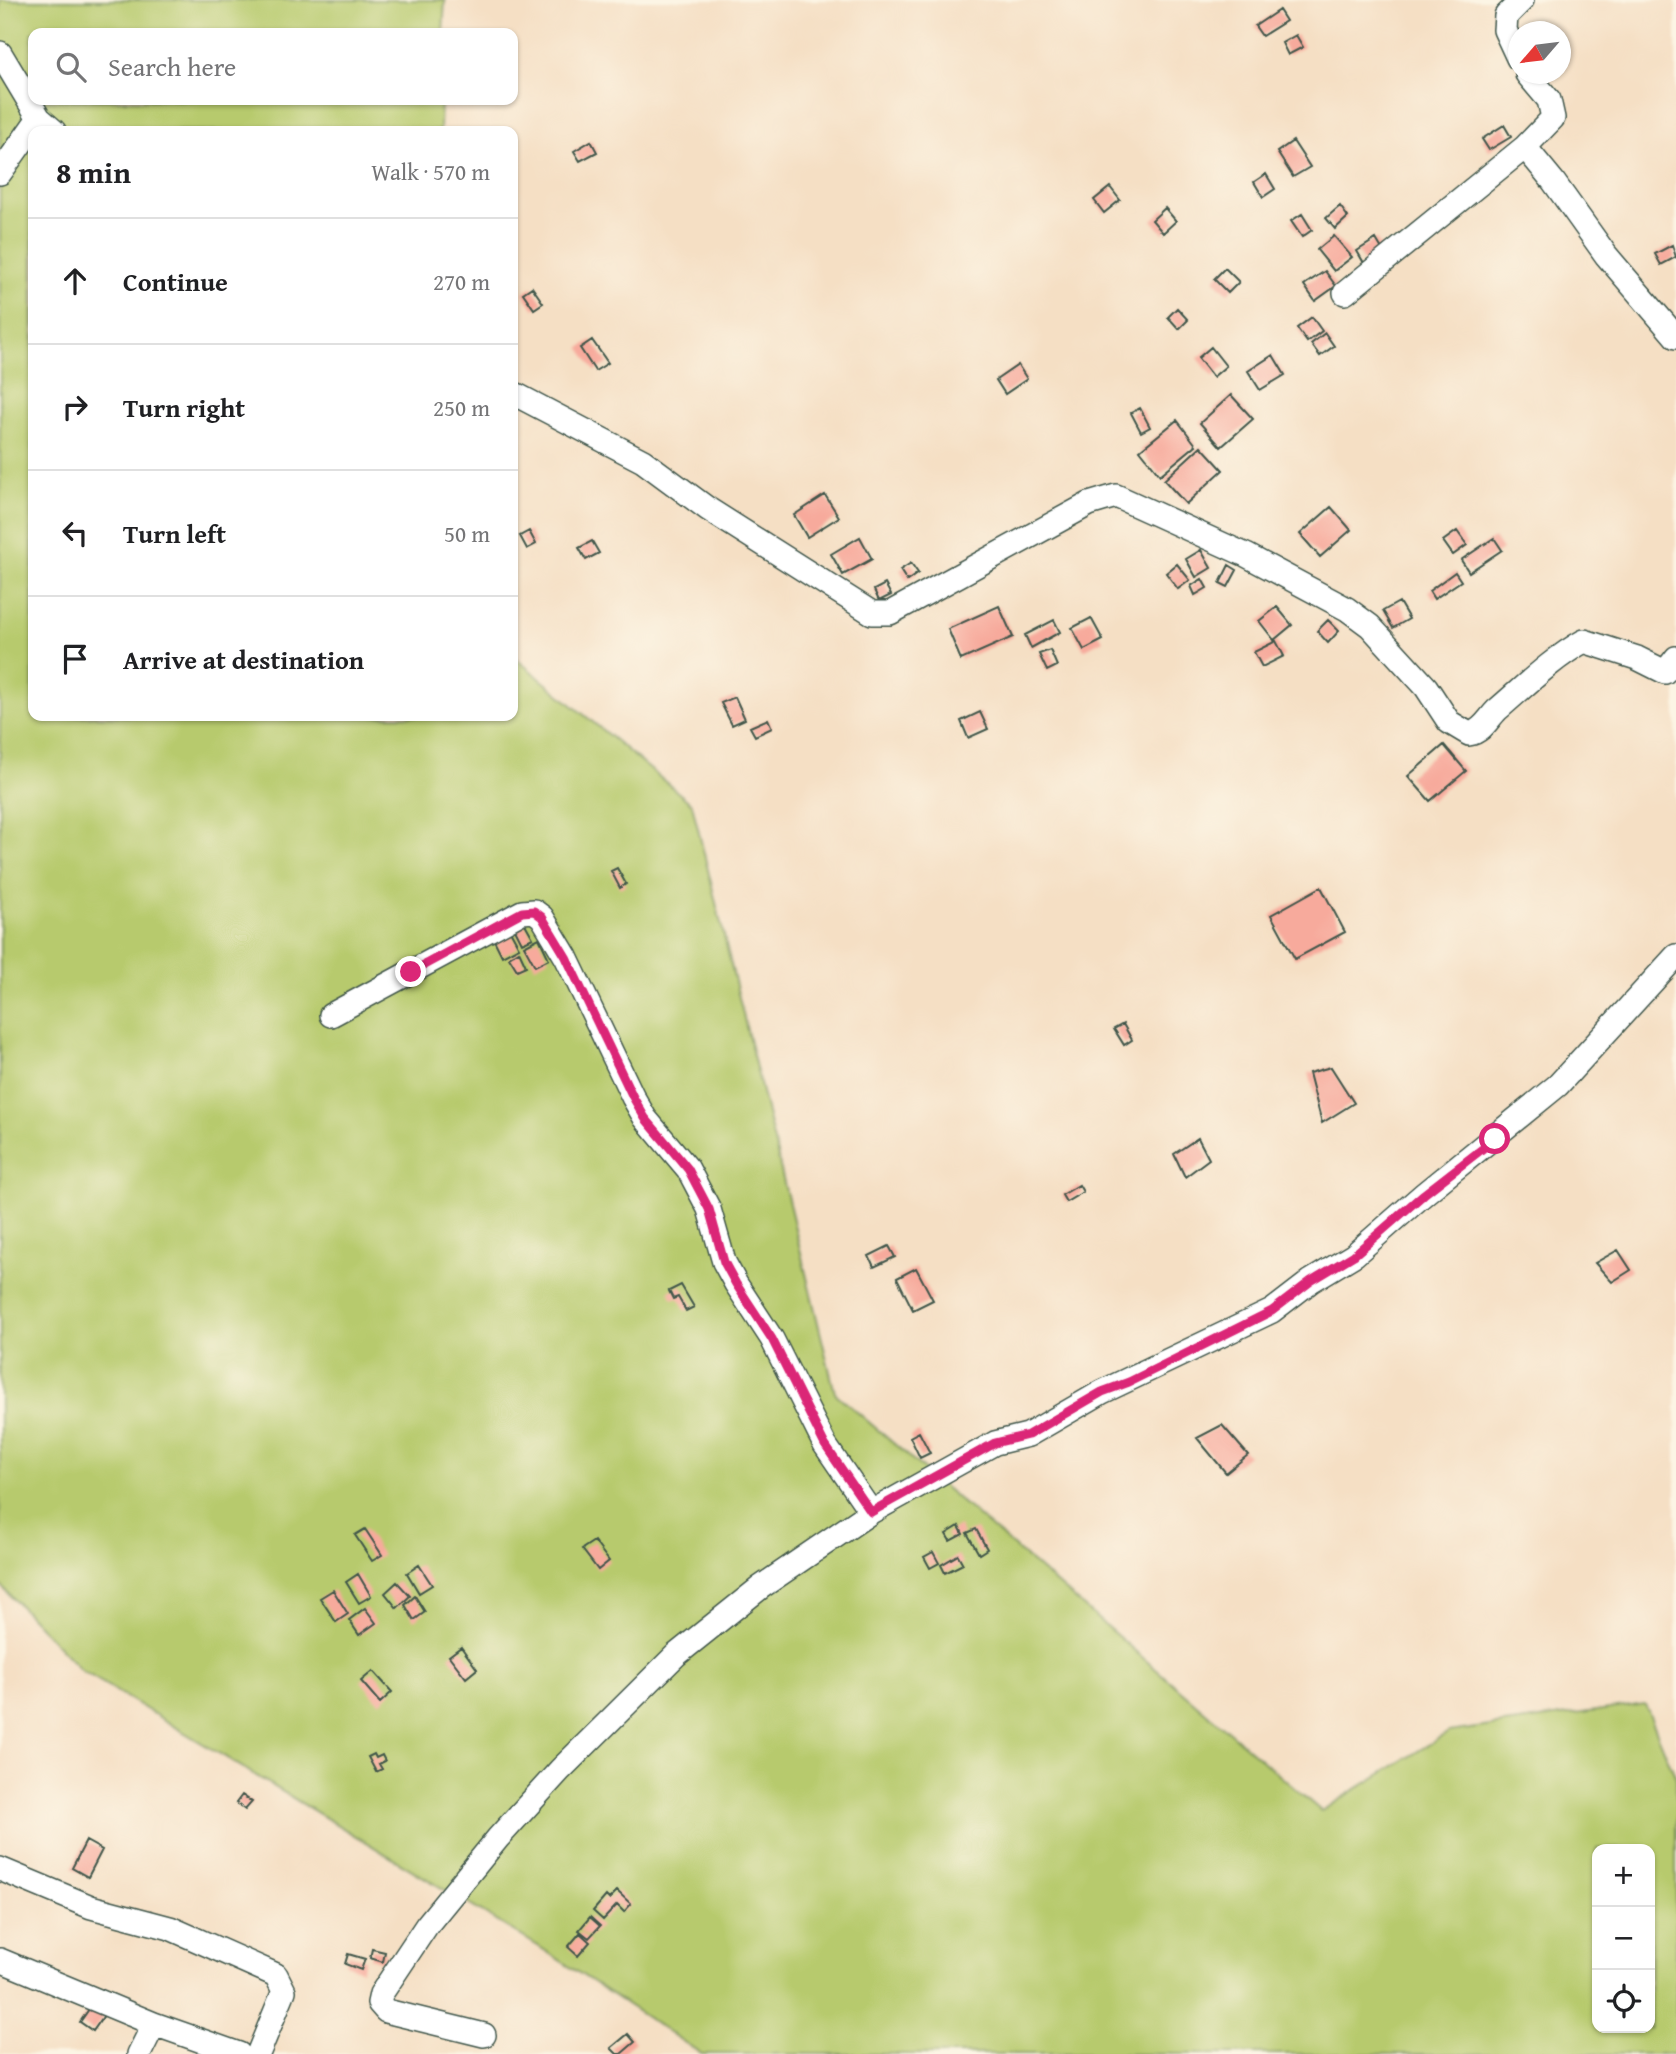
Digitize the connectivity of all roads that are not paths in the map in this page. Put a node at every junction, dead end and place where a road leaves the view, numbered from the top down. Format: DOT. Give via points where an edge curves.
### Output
graph roads {
  1 [pos="1522,0"];
  2 [pos="1508,36"];
  3 [pos="0,53"];
  4 [pos="1535,84"];
  5 [pos="28,96"];
  6 [pos="34,105"];
  7 [pos="47,125"];
  8 [pos="28,138"];
  9 [pos="1525,148"];
  10 [pos="2,171"];
  11 [pos="1345,293"];
  12 [pos="1676,337"];
  13 [pos="518,396"];
  14 [pos="1672,670"];
  15 [pos="1676,956"];
  16 [pos="331,1015"];
  17 [pos="871,1512"];
  18 [pos="0,1869"];
  19 [pos="0,1960"];
  20 [pos="154,2024"];
  21 [pos="484,2035"];
  22 [pos="262,2044"];
  23 [pos="139,2054"];
  24 [pos="239,2054"];
  1 -- 2 [label="street" via="1506,16"];
  3 -- 5 [label="street"];
  4 -- 9 [label="street" via="1549,100 1553,118"];
  6 -- 7 [label="street"];
  8 -- 10 [label="street"];
  9 -- 11 [label="street"];
  9 -- 12 [label="street"];
  13 -- 14 [label="street" via="643,461 708,509 872,613 890,613 1089,504 1116,496 1246,555 1347,609 1370,626 1426,687 1450,722 1469,734 1477,733 1494,713 1584,641"];
  15 -- 17 [label="street" via="1559,1085 1354,1255 1272,1311 1102,1392 1028,1435 995,1443"];
  16 -- 17 [label="street" via="522,912 534,911 542,917 645,1118 688,1169 709,1209 724,1262 772,1339 825,1445"];
  17 -- 21 [label="street" via="761,1587 676,1655 560,1770 427,1925 381,1994 381,2008"];
  18 -- 22 [label="street" via="91,1907 170,1928 276,1975 284,1992"];
  19 -- 20 [label="street"];
  20 -- 23 [label="street"];
  20 -- 24 [label="street"];
}
